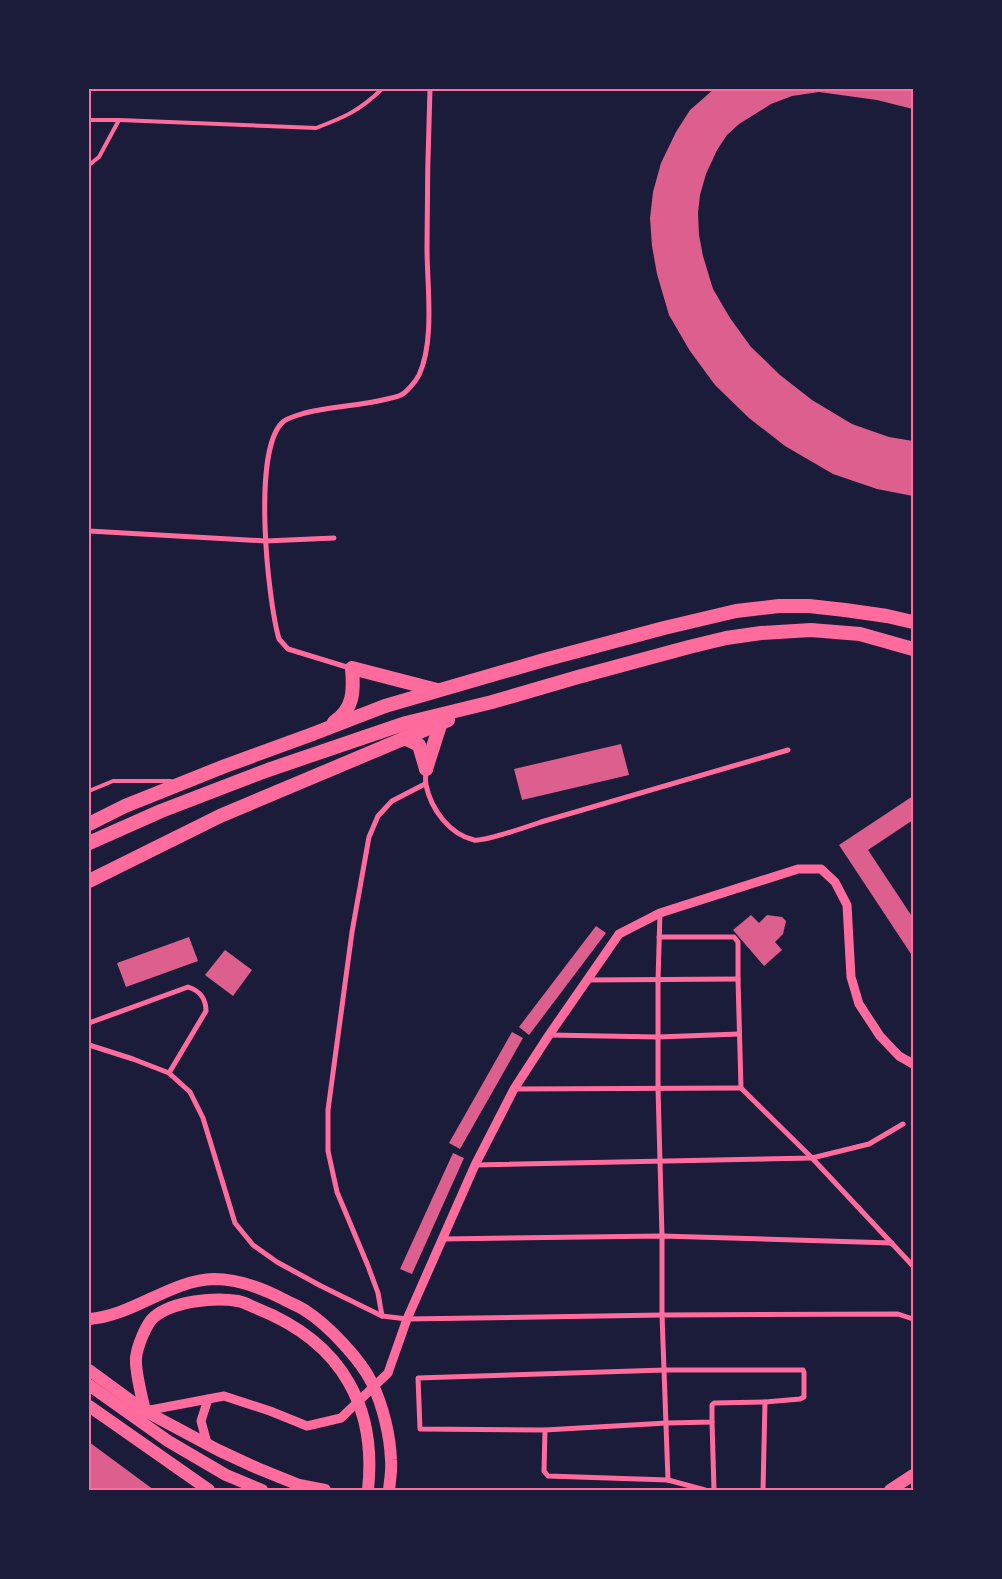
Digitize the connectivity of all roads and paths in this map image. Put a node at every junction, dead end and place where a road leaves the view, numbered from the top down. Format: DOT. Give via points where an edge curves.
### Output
graph roads {
  1 [pos="382,89"];
  2 [pos="430,89"];
  3 [pos="89,120"];
  4 [pos="119,120"];
  5 [pos="89,165"];
  6 [pos="89,531"];
  7 [pos="334,538"];
  8 [pos="266,541"];
  9 [pos="913,622"];
  10 [pos="913,649"];
  11 [pos="352,668"];
  12 [pos="438,690"];
  13 [pos="492,702"];
  14 [pos="441,722"];
  15 [pos="310,735"];
  16 [pos="404,738"];
  17 [pos="788,750"];
  18 [pos="426,769"];
  19 [pos="186,782"];
  20 [pos="425,784"];
  21 [pos="89,791"];
  22 [pos="89,824"];
  23 [pos="89,843"];
  24 [pos="89,882"];
  25 [pos="660,913"];
  26 [pos="659,937"];
  27 [pos="738,979"];
  28 [pos="587,980"];
  29 [pos="658,981"];
  30 [pos="89,1023"];
  31 [pos="739,1034"];
  32 [pos="549,1035"];
  33 [pos="658,1037"];
  34 [pos="89,1045"];
  35 [pos="913,1064"];
  36 [pos="169,1073"];
  37 [pos="514,1088"];
  38 [pos="658,1088"];
  39 [pos="741,1088"];
  40 [pos="903,1124"];
  41 [pos="812,1158"];
  42 [pos="660,1161"];
  43 [pos="475,1165"];
  44 [pos="662,1236"];
  45 [pos="442,1239"];
  46 [pos="892,1243"];
  47 [pos="913,1266"];
  48 [pos="662,1315"];
  49 [pos="382,1316"];
  50 [pos="89,1319"];
  51 [pos="407,1319"];
  52 [pos="913,1319"];
  53 [pos="89,1370"];
  54 [pos="665,1370"];
  55 [pos="89,1385"];
  56 [pos="208,1399"];
  57 [pos="765,1402"];
  58 [pos="89,1406"];
  59 [pos="146,1411"];
  60 [pos="712,1422"];
  61 [pos="667,1423"];
  62 [pos="545,1430"];
  63 [pos="207,1443"];
  64 [pos="913,1475"];
  65 [pos="668,1480"];
  66 [pos="209,1490"];
  67 [pos="262,1490"];
  68 [pos="325,1490"];
  69 [pos="368,1490"];
  70 [pos="389,1490"];
  71 [pos="705,1490"];
  72 [pos="714,1490"];
  73 [pos="763,1490"];
  74 [pos="890,1490"];
  1 -- 4 [label="lane" via="344,118 316,128"];
  2 -- 8 [label="street" via="428,332 425,358 418,377 403,394 374,402 311,411 286,420 278,427 266,468"];
  3 -- 4 [label="lane"];
  4 -- 5 [label="lane" via="99,157"];
  6 -- 8 [label="street"];
  7 -- 8 [label="street"];
  8 -- 11 [label="street" via="274,609 283,645"];
  9 -- 12 [label="highway" via="809,606 736,611"];
  10 -- 13 [label="highway" via="860,634 811,630 761,633 689,647"];
  11 -- 12 [label="highway"];
  11 -- 15 [label="highway" via="353,692 348,709 337,720"];
  12 -- 15 [label="highway"];
  13 -- 14 [label="highway"];
  13 -- 23 [label="highway" via="406,723 268,770 160,811"];
  14 -- 16 [label="highway"];
  14 -- 18 [label="highway"];
  15 -- 19 [label="highway"];
  16 -- 18 [label="highway" via="419,745"];
  16 -- 24 [label="highway" via="220,816"];
  17 -- 20 [label="street" via="475,841 454,831 437,813"];
  18 -- 20 [label="street"];
  19 -- 21 [label="lane" via="113,781"];
  19 -- 22 [label="highway"];
  20 -- 49 [label="street" via="392,801 378,816 369,837 352,932 328,1110 328,1151 337,1192 378,1293"];
  25 -- 26 [label="street"];
  25 -- 28 [label="street" via="619,934"];
  25 -- 35 [label="street" via="798,869 821,869 835,882 847,905 851,977 859,1004 880,1036 899,1056"];
  26 -- 27 [label="street" via="734,937 738,942"];
  26 -- 29 [label="street"];
  27 -- 29 [label="street"];
  27 -- 31 [label="street"];
  28 -- 29 [label="street"];
  28 -- 32 [label="street"];
  29 -- 33 [label="street"];
  30 -- 36 [label="street" via="188,987 196,990 206,1003 206,1011"];
  31 -- 33 [label="street"];
  31 -- 39 [label="street"];
  32 -- 33 [label="street"];
  32 -- 37 [label="street"];
  33 -- 38 [label="street"];
  34 -- 36 [label="street"];
  36 -- 49 [label="street" via="190,1092 203,1118 235,1223 253,1245 277,1262"];
  37 -- 38 [label="street"];
  37 -- 43 [label="street"];
  38 -- 39 [label="street"];
  38 -- 42 [label="street"];
  39 -- 41 [label="street"];
  40 -- 41 [label="street" via="869,1144"];
  41 -- 42 [label="street"];
  41 -- 46 [label="street"];
  42 -- 43 [label="street"];
  42 -- 44 [label="street"];
  43 -- 45 [label="street"];
  44 -- 45 [label="street"];
  44 -- 46 [label="street"];
  44 -- 48 [label="street"];
  45 -- 51 [label="street"];
  46 -- 47 [label="street"];
  48 -- 51 [label="street"];
  48 -- 52 [label="street" via="898,1314"];
  48 -- 54 [label="street"];
  49 -- 51 [label="street"];
  50 -- 70 [label="main road" via="116,1314 181,1285 214,1279 266,1290 306,1311 331,1330 372,1382 384,1417 391,1460"];
  51 -- 56 [label="street" via="388,1373 341,1418 307,1426 224,1396"];
  53 -- 59 [label="main road"];
  54 -- 57 [label="street" via="803,1370 802,1398"];
  54 -- 61 [label="street"];
  54 -- 62 [label="street" via="418,1378 420,1429"];
  55 -- 67 [label="main road" via="168,1441"];
  56 -- 59 [label="street"];
  56 -- 63 [label="street" via="201,1420"];
  57 -- 60 [label="street" via="714,1403"];
  57 -- 73 [label="street"];
  58 -- 66 [label="main road"];
  59 -- 63 [label="main road"];
  59 -- 69 [label="main road" via="136,1358 143,1334 154,1317 176,1305 204,1300 239,1301 300,1330 326,1352 349,1383 365,1422 370,1455"];
  60 -- 61 [label="street"];
  60 -- 72 [label="street"];
  61 -- 62 [label="street"];
  61 -- 65 [label="street"];
  62 -- 65 [label="street" via="544,1471 548,1476"];
  63 -- 68 [label="main road" via="299,1486"];
  64 -- 74 [label="main road"];
  65 -- 71 [label="street"];
}
